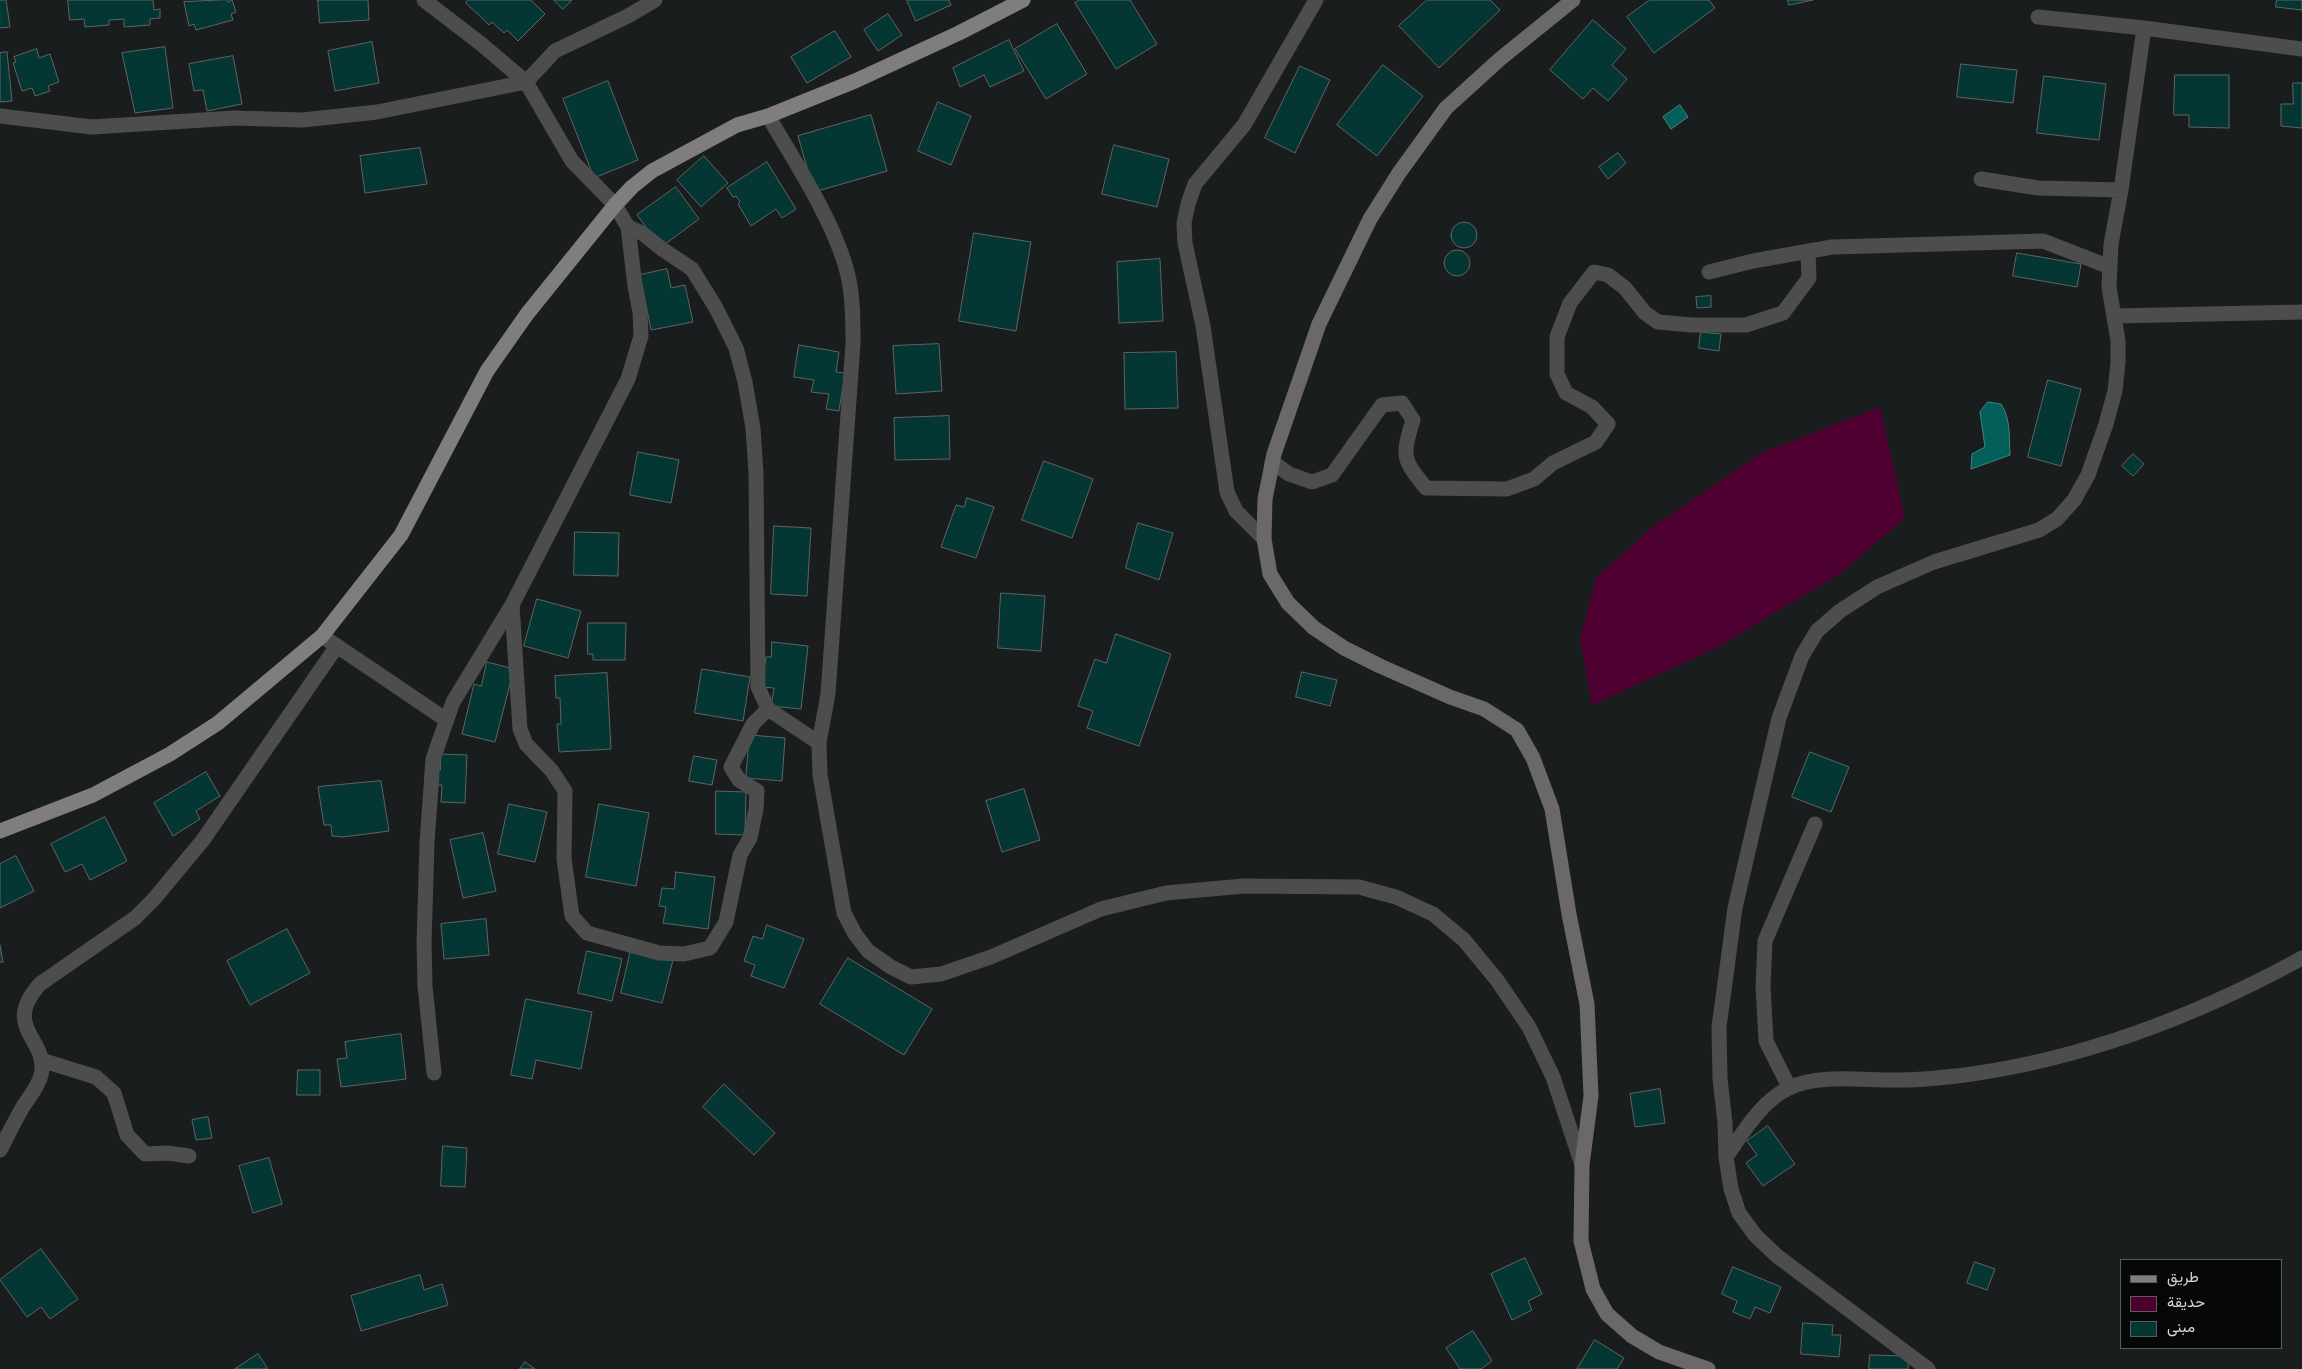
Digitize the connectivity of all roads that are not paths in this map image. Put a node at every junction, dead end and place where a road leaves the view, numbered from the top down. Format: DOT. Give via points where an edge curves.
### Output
graph roads {
  1 [pos="424,0"];
  2 [pos="656,0"];
  3 [pos="1023,0"];
  4 [pos="1316,0"];
  5 [pos="1573,0"];
  6 [pos="2038,17"];
  7 [pos="2144,28"];
  8 [pos="2302,49"];
  9 [pos="526,82"];
  10 [pos="0,116"];
  11 [pos="768,116"];
  12 [pos="1981,179"];
  13 [pos="2121,190"];
  14 [pos="615,205"];
  15 [pos="628,227"];
  16 [pos="1808,251"];
  17 [pos="2110,266"];
  18 [pos="1709,272"];
  19 [pos="2302,312"];
  20 [pos="2114,316"];
  21 [pos="1272,462"];
  22 [pos="1264,539"];
  23 [pos="512,605"];
  24 [pos="322,636"];
  25 [pos="337,646"];
  26 [pos="768,709"];
  27 [pos="445,719"];
  28 [pos="819,743"];
  29 [pos="1814,824"];
  30 [pos="0,831"];
  31 [pos="2302,958"];
  32 [pos="41,1060"];
  33 [pos="434,1073"];
  34 [pos="1789,1087"];
  35 [pos="0,1150"];
  36 [pos="189,1156"];
  37 [pos="1726,1157"];
  38 [pos="1582,1165"];
  39 [pos="1708,1369"];
  40 [pos="1928,1369"];
  1 -- 9 [label="street"];
  2 -- 9 [label="street" via="555,51"];
  3 -- 11 [label="main road" via="855,81"];
  4 -- 22 [label="street" via="1244,125 1195,184 1184,223 1185,243 1203,326 1227,492 1236,511"];
  5 -- 21 [label="main road" via="1446,108 1399,173 1370,219 1319,324"];
  6 -- 7 [label="street"];
  7 -- 8 [label="street"];
  7 -- 13 [label="street"];
  9 -- 10 [label="street" via="377,112 303,120 234,118 92,127"];
  9 -- 14 [label="street" via="572,161"];
  11 -- 14 [label="main road" via="737,125 652,171"];
  11 -- 28 [label="street" via="801,171 840,251 853,314 828,694"];
  12 -- 13 [label="street" via="2038,188"];
  13 -- 17 [label="street"];
  14 -- 15 [label="street"];
  14 -- 24 [label="main road" via="527,314 487,371 401,535"];
  15 -- 23 [label="street" via="640,312 641,336 635,358 628,379"];
  15 -- 26 [label="street" via="642,233 692,269 736,348 753,428 758,687"];
  16 -- 17 [label="street" via="1895,244 2043,241"];
  16 -- 18 [label="street"];
  16 -- 21 [label="street" via="1808,278 1783,313 1746,324 1658,322 1645,313 1625,288 1608,275 1594,272 1570,303 1557,337 1557,374 1566,394 1592,407 1608,424 1596,442 1552,463 1534,479 1507,489 1426,488 1408,466 1405,448 1413,420 1402,403 1382,405 1332,475 1312,482 1289,474"];
  17 -- 20 [label="street" via="2109,287"];
  19 -- 20 [label="street"];
  20 -- 37 [label="street" via="2118,362 2115,391 2106,424 2088,475 2074,500 2057,519 2039,530 1934,562 1877,587 1840,611 1817,631 1802,656 1779,718 1735,908 1719,1027"];
  21 -- 22 [label="main road" via="1265,499"];
  22 -- 38 [label="main road" via="1270,574 1288,603 1314,628 1380,666 1484,709 1517,730 1533,758 1552,809 1587,1004 1590,1096"];
  23 -- 26 [label="street" via="520,729 526,744 552,771 565,791 564,859 572,916 587,933 659,953 684,954 710,948 726,922 740,855 750,838 756,809 757,791 739,780 731,767 753,724"];
  23 -- 27 [label="street" via="452,702"];
  24 -- 25 [label="street"];
  24 -- 30 [label="main road" via="218,723 170,754 93,795"];
  25 -- 27 [label="street"];
  25 -- 32 [label="street" via="203,840 160,893 135,918 30,994 23,1006 22,1018"];
  26 -- 28 [label="street"];
  27 -- 33 [label="street" via="433,759 425,900 425,986"];
  28 -- 38 [label="street" via="820,774 844,913 868,951 892,967 911,977 941,974 992,957 1101,909 1166,893 1244,886 1359,887 1396,897 1439,919 1464,940 1498,980 1529,1027 1545,1060"];
  29 -- 34 [label="street" via="1765,941 1766,1041"];
  31 -- 34 [label="street" via="2180,1017 2040,1061 1973,1074 1814,1081"];
  32 -- 35 [label="street" via="42,1074 36,1088"];
  32 -- 36 [label="street" via="96,1077 114,1093 127,1135 145,1154"];
  34 -- 37 [label="street" via="1771,1099"];
  37 -- 40 [label="street" via="1739,1213 1755,1235 1777,1256"];
  38 -- 39 [label="main road" via="1581,1241 1593,1289 1607,1314 1632,1336 1659,1352"];
}
